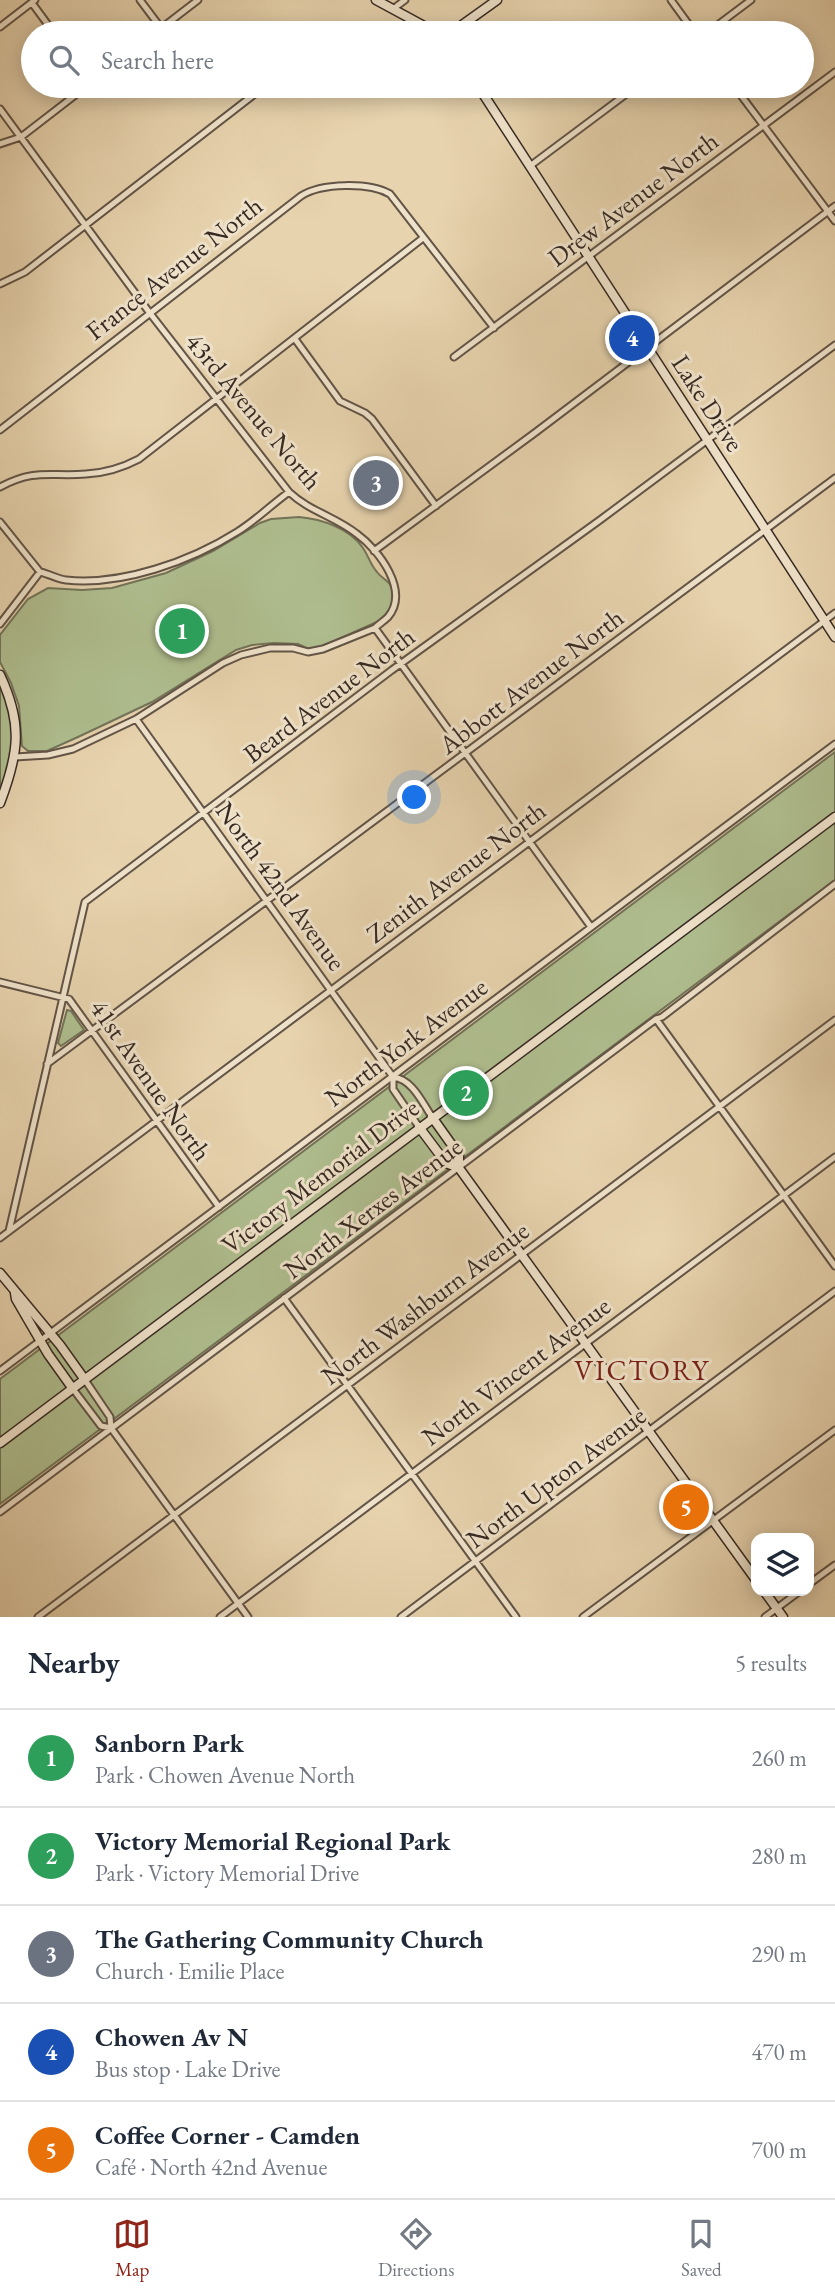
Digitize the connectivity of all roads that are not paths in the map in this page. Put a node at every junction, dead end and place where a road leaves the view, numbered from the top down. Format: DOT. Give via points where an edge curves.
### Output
graph roads {
  1 [pos="140,0"];
  2 [pos="198,0"];
  3 [pos="376,0"];
  4 [pos="405,0"];
  5 [pos="497,0"];
  6 [pos="671,0"];
  7 [pos="751,0"];
  8 [pos="34,1"];
  9 [pos="393,9"];
  10 [pos="46,21"];
  11 [pos="156,21"];
  12 [pos="170,21"];
  13 [pos="415,21"];
  14 [pos="468,21"];
  15 [pos="686,21"];
  16 [pos="723,21"];
  17 [pos="0,27"];
  18 [pos="835,72"];
  19 [pos="814,88"];
  20 [pos="71,98"];
  21 [pos="250,98"];
  22 [pos="486,98"];
  23 [pos="621,98"];
  24 [pos="743,98"];
  25 [pos="801,98"];
  26 [pos="0,109"];
  27 [pos="764,126"];
  28 [pos="21,137"];
  29 [pos="0,144"];
  30 [pos="0,150"];
  31 [pos="530,166"];
  32 [pos="835,206"];
  33 [pos="828,212"];
  34 [pos="835,221"];
  35 [pos="85,226"];
  36 [pos="423,238"];
  37 [pos="588,256"];
  38 [pos="0,284"];
  39 [pos="149,313"];
  40 [pos="494,328"];
  41 [pos="295,339"];
  42 [pos="835,345"];
  43 [pos="647,348"];
  44 [pos="454,357"];
  45 [pos="216,399"];
  46 [pos="0,430"];
  47 [pos="708,441"];
  48 [pos="835,478"];
  49 [pos="0,487"];
  50 [pos="289,492"];
  51 [pos="436,506"];
  52 [pos="0,522"];
  53 [pos="766,530"];
  54 [pos="374,551"];
  55 [pos="40,572"];
  56 [pos="835,613"];
  57 [pos="825,621"];
  58 [pos="0,624"];
  59 [pos="375,628"];
  60 [pos="835,637"];
  61 [pos="401,664"];
  62 [pos="0,675"];
  63 [pos="136,719"];
  64 [pos="835,744"];
  65 [pos="466,753"];
  66 [pos="15,757"];
  67 [pos="0,803"];
  68 [pos="204,813"];
  69 [pos="835,817"];
  70 [pos="529,842"];
  71 [pos="835,884"];
  72 [pos="267,902"];
  73 [pos="591,927"];
  74 [pos="0,982"];
  75 [pos="331,990"];
  76 [pos="63,997"];
  77 [pos="656,1019"];
  78 [pos="835,1020"];
  79 [pos="92,1031"];
  80 [pos="47,1064"];
  81 [pos="393,1077"];
  82 [pos="719,1106"];
  83 [pos="432,1117"];
  84 [pos="157,1121"];
  85 [pos="419,1127"];
  86 [pos="835,1157"];
  87 [pos="459,1168"];
  88 [pos="784,1195"];
  89 [pos="219,1206"];
  90 [pos="9,1231"];
  91 [pos="0,1238"];
  92 [pos="521,1255"];
  93 [pos="835,1266"];
  94 [pos="0,1273"];
  95 [pos="835,1291"];
  96 [pos="15,1293"];
  97 [pos="284,1298"];
  98 [pos="50,1334"];
  99 [pos="41,1340"];
  100 [pos="585,1343"];
  101 [pos="0,1371"];
  102 [pos="85,1380"];
  103 [pos="348,1385"];
  104 [pos="73,1389"];
  105 [pos="110,1428"];
  106 [pos="835,1430"];
  107 [pos="648,1431"];
  108 [pos="0,1443"];
  109 [pos="412,1474"];
  110 [pos="0,1512"];
  111 [pos="174,1515"];
  112 [pos="713,1520"];
  113 [pos="476,1562"];
  114 [pos="835,1565"];
  115 [pos="751,1573"];
  116 [pos="814,1580"];
  117 [pos="768,1596"];
  118 [pos="793,1596"];
  119 [pos="238,1604"];
  120 [pos="776,1608"];
  121 [pos="38,1617"];
  122 [pos="220,1617"];
  123 [pos="248,1617"];
  124 [pos="401,1617"];
  125 [pos="516,1617"];
  126 [pos="583,1617"];
  127 [pos="765,1617"];
  128 [pos="783,1617"];
  1 -- 11 [label="street"];
  2 -- 12 [label="street"];
  3 -- 9 [label="street"];
  4 -- 9 [label="street"];
  5 -- 14 [label="street"];
  6 -- 15 [label="street"];
  7 -- 16 [label="street"];
  8 -- 10 [label="street"];
  8 -- 17 [label="street"];
  9 -- 13 [label="street"];
  18 -- 19 [label="street, Drew Avenue North"];
  20 -- 28 [label="street"];
  21 -- 35 [label="street"];
  22 -- 31 [label="street, Lake Drive"];
  23 -- 31 [label="street"];
  24 -- 27 [label="street"];
  25 -- 27 [label="street, Drew Avenue North"];
  26 -- 28 [label="street, 43rd Avenue North"];
  27 -- 33 [label="street"];
  27 -- 37 [label="street, Drew Avenue North"];
  28 -- 29 [label="street"];
  28 -- 30 [label="street"];
  28 -- 35 [label="street, 43rd Avenue North"];
  31 -- 37 [label="street, Lake Drive"];
  32 -- 33 [label="street"];
  33 -- 34 [label="street"];
  33 -- 43 [label="street"];
  35 -- 38 [label="street" via="25,272"];
  35 -- 39 [label="street, 43rd Avenue North"];
  36 -- 39 [label="street, France Avenue North" via="390,194 381,189 333,186 310,190"];
  36 -- 40 [label="street"];
  36 -- 41 [label="street"];
  37 -- 40 [label="street, Drew Avenue North"];
  37 -- 43 [label="street, Lake Drive"];
  39 -- 45 [label="street, 43rd Avenue North"];
  39 -- 46 [label="street, France Avenue North"];
  40 -- 44 [label="street, Drew Avenue North"];
  41 -- 45 [label="street"];
  41 -- 51 [label="street" via="340,401 372,419"];
  42 -- 47 [label="street, Beard Avenue North"];
  43 -- 47 [label="street, Lake Drive"];
  43 -- 51 [label="street"];
  45 -- 49 [label="street" via="122,468 83,475 46,473"];
  45 -- 50 [label="street, 43rd Avenue North"];
  47 -- 53 [label="street, Lake Drive"];
  47 -- 61 [label="street, Beard Avenue North"];
  48 -- 53 [label="street, Abbott Avenue North"];
  50 -- 54 [label="street, 43rd Avenue North" via="357,534"];
  50 -- 55 [label="street" via="240,530 184,560 104,578 65,580"];
  51 -- 54 [label="street"];
  52 -- 55 [label="street"];
  53 -- 57 [label="street, Lake Drive"];
  53 -- 65 [label="street, Abbott Avenue North"];
  54 -- 59 [label="street, 43rd Avenue North" via="390,573 394,589 391,611"];
  55 -- 58 [label="street"];
  56 -- 57 [label="street, Zenith Avenue North"];
  57 -- 60 [label="street, Lake Drive"];
  57 -- 70 [label="street, Zenith Avenue North"];
  59 -- 61 [label="street"];
  59 -- 63 [label="street" via="323,649 270,648 241,655"];
  61 -- 65 [label="street"];
  61 -- 68 [label="street, Beard Avenue North"];
  62 -- 66 [label="street" via="15,716"];
  63 -- 66 [label="street" via="64,752"];
  63 -- 68 [label="street, North 42nd Avenue"];
  64 -- 73 [label="street, North York Avenue"];
  65 -- 70 [label="street"];
  65 -- 72 [label="street, Abbott Avenue North"];
  66 -- 67 [label="street"];
  68 -- 72 [label="street, North 42nd Avenue"];
  68 -- 76 [label="street, Beard Avenue North" via="85,902"];
  69 -- 83 [label="street, Victory Memorial Drive"];
  70 -- 73 [label="street"];
  70 -- 75 [label="street, Zenith Avenue North"];
  71 -- 77 [label="street, North Xerxes Avenue"];
  72 -- 75 [label="street, North 42nd Avenue"];
  72 -- 79 [label="street, Abbott Avenue North"];
  73 -- 81 [label="street, North York Avenue"];
  74 -- 76 [label="street, 41st Avenue North"];
  75 -- 81 [label="street, North 42nd Avenue"];
  75 -- 84 [label="street, Zenith Avenue North"];
  76 -- 79 [label="street, 41st Avenue North"];
  76 -- 80 [label="street, Beard Avenue North"];
  77 -- 82 [label="street"];
  77 -- 87 [label="street, North Xerxes Avenue"];
  78 -- 82 [label="street, North Washburn Avenue"];
  79 -- 80 [label="street, Abbott Avenue North"];
  79 -- 84 [label="street, 41st Avenue North"];
  80 -- 90 [label="street, Beard Avenue North"];
  81 -- 83 [label="street, North 42nd Avenue" via="409,1083"];
  81 -- 85 [label="street, North 42nd Avenue" via="393,1089"];
  81 -- 89 [label="street, North York Avenue"];
  82 -- 88 [label="street"];
  82 -- 92 [label="street, North Washburn Avenue"];
  83 -- 85 [label="street, Victory Memorial Drive"];
  83 -- 87 [label="street, North 42nd Avenue" via="459,1155"];
  84 -- 89 [label="street, 41st Avenue North"];
  84 -- 90 [label="street, Zenith Avenue North"];
  85 -- 87 [label="street, North 42nd Avenue" via="446,1163"];
  85 -- 102 [label="street, Victory Memorial Drive"];
  86 -- 88 [label="street, North Vincent Avenue"];
  87 -- 92 [label="street, North 42nd Avenue"];
  87 -- 97 [label="street, North Xerxes Avenue"];
  88 -- 93 [label="street"];
  88 -- 100 [label="street, North Vincent Avenue"];
  89 -- 98 [label="street, North York Avenue"];
  90 -- 91 [label="street, Zenith Avenue North"];
  92 -- 100 [label="street, North 42nd Avenue"];
  92 -- 103 [label="street, North Washburn Avenue"];
  94 -- 96 [label="street"];
  95 -- 107 [label="street, North Upton Avenue"];
  96 -- 98 [label="street"];
  96 -- 99 [label="street"];
  97 -- 103 [label="street"];
  97 -- 105 [label="street, North Xerxes Avenue"];
  98 -- 99 [label="street, North York Avenue"];
  98 -- 102 [label="street"];
  99 -- 101 [label="street, North York Avenue"];
  99 -- 104 [label="street"];
  100 -- 107 [label="street, North 42nd Avenue"];
  100 -- 109 [label="street, North Vincent Avenue"];
  102 -- 104 [label="street, Victory Memorial Drive"];
  102 -- 105 [label="street" via="110,1417"];
  103 -- 109 [label="street"];
  103 -- 111 [label="street, North Washburn Avenue"];
  104 -- 105 [label="street" via="101,1426"];
  104 -- 108 [label="street, Victory Memorial Drive"];
  105 -- 110 [label="street, North Xerxes Avenue"];
  105 -- 111 [label="street"];
  106 -- 112 [label="street"];
  107 -- 112 [label="street, North 42nd Avenue"];
  107 -- 113 [label="street, North Upton Avenue"];
  109 -- 113 [label="street"];
  109 -- 119 [label="street, North Vincent Avenue"];
  111 -- 119 [label="street"];
  111 -- 121 [label="street, North Washburn Avenue"];
  112 -- 115 [label="street, North 42nd Avenue"];
  112 -- 126 [label="street"];
  113 -- 124 [label="street, North Upton Avenue"];
  113 -- 125 [label="street"];
  114 -- 116 [label="street"];
  117 -- 120 [label="street"];
  118 -- 120 [label="street"];
  119 -- 122 [label="street, North Vincent Avenue"];
  119 -- 123 [label="street"];
  120 -- 127 [label="street"];
  120 -- 128 [label="street"];
}
